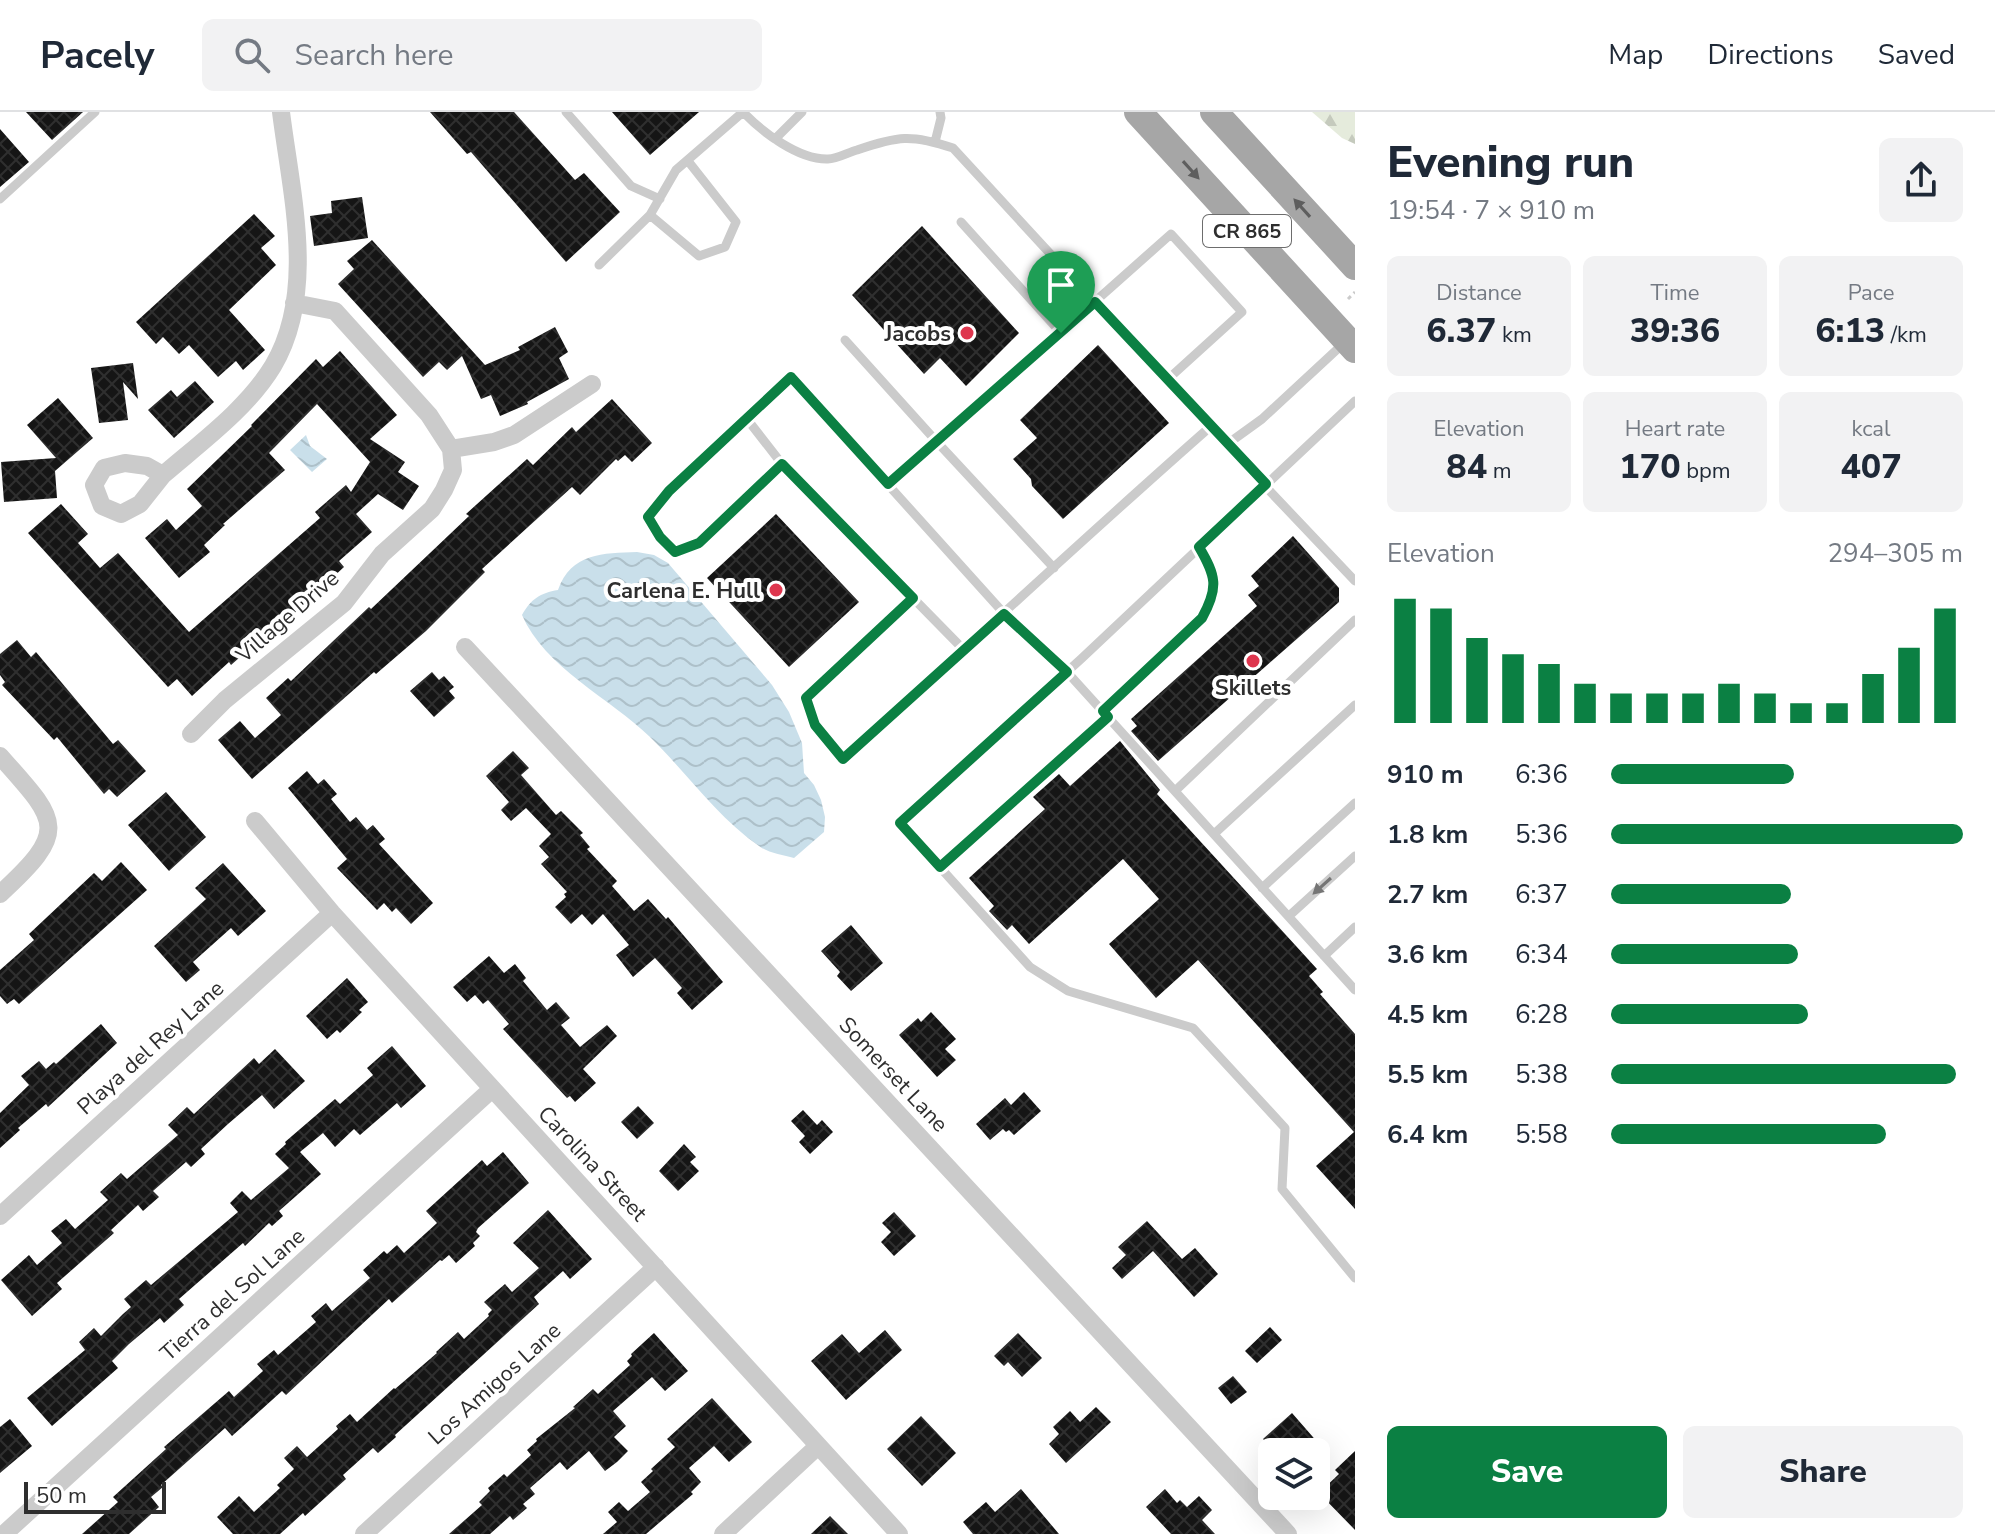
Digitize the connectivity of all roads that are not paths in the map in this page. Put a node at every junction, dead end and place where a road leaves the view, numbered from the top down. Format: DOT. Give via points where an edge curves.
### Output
graph roads {
  1 [pos="95,112"];
  2 [pos="281,112"];
  3 [pos="566,112"];
  4 [pos="743,112"];
  5 [pos="802,112"];
  6 [pos="940,112"];
  7 [pos="1138,112"];
  8 [pos="1214,112"];
  9 [pos="775,139"];
  10 [pos="935,142"];
  11 [pos="688,161"];
  12 [pos="0,199"];
  13 [pos="660,199"];
  14 [pos="650,215"];
  15 [pos="961,222"];
  16 [pos="599,265"];
  17 [pos="1355,266"];
  18 [pos="1095,302"];
  19 [pos="294,303"];
  20 [pos="1061,333"];
  21 [pos="845,340"];
  22 [pos="1351,345"];
  23 [pos="1167,380"];
  24 [pos="592,384"];
  25 [pos="1355,401"];
  26 [pos="747,419"];
  27 [pos="1210,427"];
  28 [pos="937,442"];
  29 [pos="1226,445"];
  30 [pos="451,449"];
  31 [pos="782,464"];
  32 [pos="163,475"];
  33 [pos="888,484"];
  34 [pos="1266,484"];
  35 [pos="1199,547"];
  36 [pos="1054,568"];
  37 [pos="1355,581"];
  38 [pos="913,598"];
  39 [pos="1004,614"];
  40 [pos="1355,620"];
  41 [pos="465,647"];
  42 [pos="964,650"];
  43 [pos="1067,672"];
  44 [pos="1355,705"];
  45 [pos="1106,714"];
  46 [pos="191,734"];
  47 [pos="0,756"];
  48 [pos="1175,791"];
  49 [pos="1355,803"];
  50 [pos="255,821"];
  51 [pos="1214,834"];
  52 [pos="1355,856"];
  53 [pos="940,867"];
  54 [pos="1262,888"];
  55 [pos="0,894"];
  56 [pos="332,913"];
  57 [pos="1289,916"];
  58 [pos="1355,927"];
  59 [pos="1324,956"];
  60 [pos="1355,990"];
  61 [pos="492,1089"];
  62 [pos="0,1216"];
  63 [pos="656,1267"];
  64 [pos="1355,1278"];
  65 [pos="818,1446"];
  66 [pos="4,1534"];
  67 [pos="364,1534"];
  68 [pos="723,1534"];
  69 [pos="899,1534"];
  70 [pos="1288,1534"];
  1 -- 12 [label="lane"];
  2 -- 19 [label="street" via="298,249"];
  3 -- 13 [label="lane" via="631,186"];
  4 -- 9 [label="lane"];
  4 -- 11 [label="lane"];
  5 -- 9 [label="lane"];
  6 -- 10 [label="lane"];
  7 -- 22 [label="main road, CR 865, one-way"];
  17 -- 8 [label="main road, CR 865, one-way"];
  9 -- 10 [label="lane" via="791,150 828,159 889,138"];
  10 -- 18 [label="lane" via="953,148"];
  11 -- 13 [label="lane" via="676,170"];
  11 -- 14 [label="lane" via="736,222 725,247 699,256"];
  13 -- 14 [label="lane"];
  14 -- 16 [label="lane"];
  15 -- 20 [label="lane"];
  18 -- 20 [label="lane"];
  18 -- 23 [label="lane"];
  18 -- 23 [label="lane" via="1171,234 1242,312"];
  19 -- 30 [label="street" via="335,311 429,415"];
  19 -- 32 [label="street" via="283,346 260,384"];
  20 -- 28 [label="lane"];
  21 -- 28 [label="lane"];
  22 -- 29 [label="lane"];
  23 -- 27 [label="lane"];
  24 -- 30 [label="street" via="514,435"];
  25 -- 34 [label="lane"];
  26 -- 31 [label="lane"];
  26 -- 31 [label="lane" via="648,517 660,537 675,552 699,543"];
  26 -- 33 [label="lane" via="791,377"];
  27 -- 29 [label="lane"];
  27 -- 36 [label="lane"];
  28 -- 33 [label="lane"];
  28 -- 36 [label="lane"];
  29 -- 34 [label="lane"];
  30 -- 46 [label="street, Village Drive" via="453,470 432,509 382,554 344,603"];
  31 -- 38 [label="lane"];
  33 -- 39 [label="lane"];
  34 -- 35 [label="lane"];
  34 -- 37 [label="lane"];
  35 -- 43 [label="lane"];
  35 -- 45 [label="lane" via="1214,574 1211,603"];
  36 -- 39 [label="lane"];
  38 -- 42 [label="lane"];
  38 -- 42 [label="lane" via="806,698 815,725 843,759"];
  39 -- 42 [label="lane"];
  39 -- 43 [label="lane"];
  40 -- 48 [label="lane"];
  41 -- 70 [label="street, Somerset Lane"];
  43 -- 45 [label="lane"];
  43 -- 53 [label="lane" via="900,823"];
  44 -- 51 [label="lane"];
  45 -- 48 [label="lane"];
  45 -- 53 [label="lane"];
  47 -- 55 [label="street" via="39,799 48,817 48,837 39,856"];
  48 -- 51 [label="lane"];
  49 -- 54 [label="lane"];
  50 -- 56 [label="street, Carolina Street"];
  51 -- 54 [label="lane"];
  52 -- 57 [label="lane, one-way"];
  53 -- 64 [label="lane" via="1030,967 1068,991 1193,1028 1285,1128 1282,1189"];
  54 -- 57 [label="lane"];
  56 -- 61 [label="street, Carolina Street"];
  56 -- 62 [label="street, Playa del Rey Lane"];
  57 -- 59 [label="lane"];
  58 -- 59 [label="lane"];
  59 -- 60 [label="lane"];
  61 -- 63 [label="street, Carolina Street"];
  61 -- 66 [label="street, Tierra del Sol Lane"];
  63 -- 65 [label="street, Carolina Street"];
  63 -- 67 [label="street, Los Amigos Lane"];
  65 -- 68 [label="street"];
  65 -- 69 [label="street, Carolina Street"];
}
